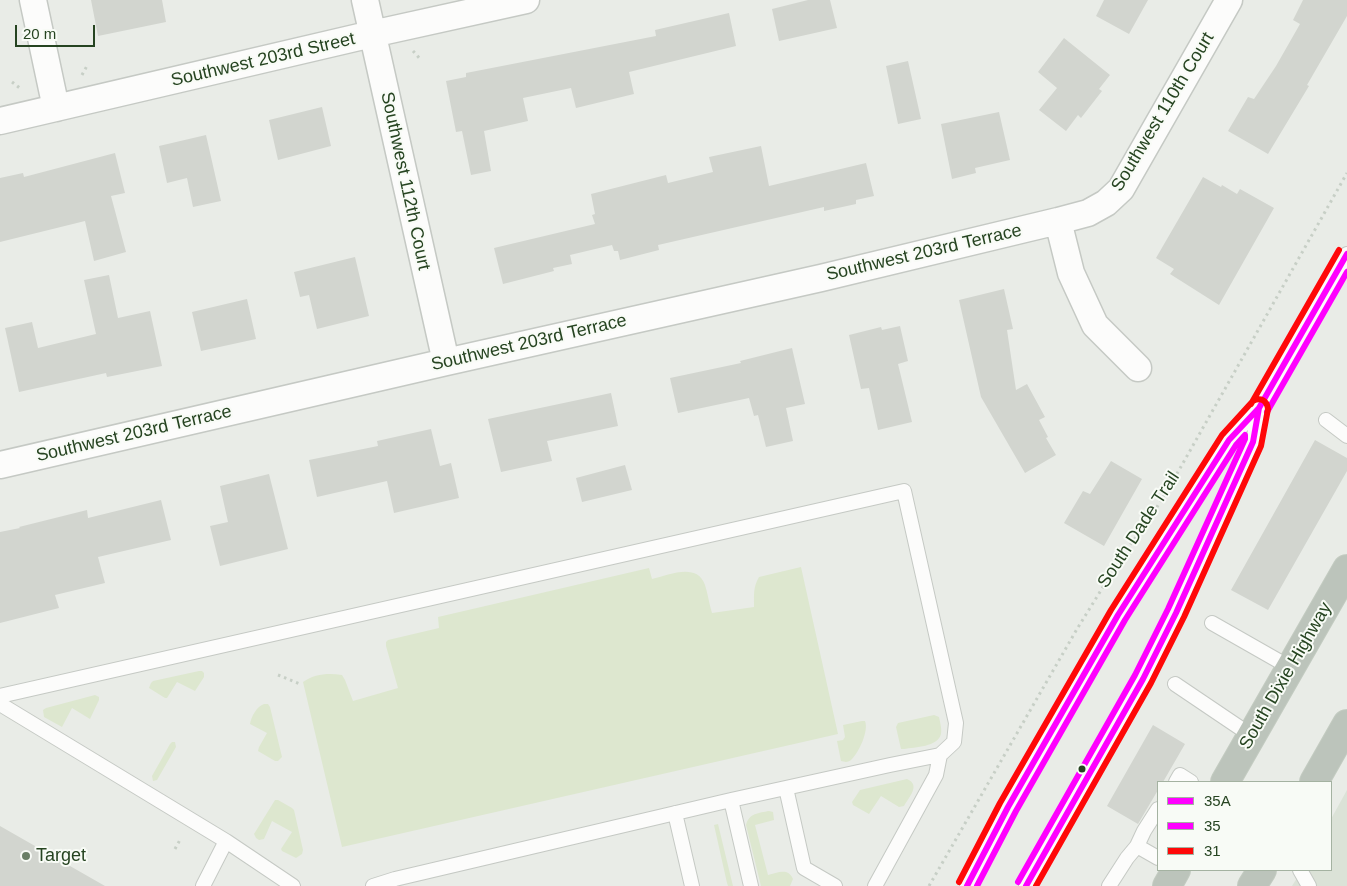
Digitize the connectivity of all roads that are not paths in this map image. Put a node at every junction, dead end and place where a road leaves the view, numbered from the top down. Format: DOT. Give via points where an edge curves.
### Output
graph roads {
  1 [pos="33,0"];
  2 [pos="365,0"];
  3 [pos="526,0"];
  4 [pos="1229,0"];
  5 [pos="372,34"];
  6 [pos="56,108"];
  7 [pos="0,121"];
  8 [pos="1058,221"];
  9 [pos="1347,254"];
  10 [pos="446,362"];
  11 [pos="1138,368"];
  12 [pos="1259,408"];
  13 [pos="1326,420"];
  14 [pos="1347,436"];
  15 [pos="0,465"];
  16 [pos="1347,569"];
  17 [pos="1212,623"];
  18 [pos="1291,668"];
  19 [pos="1175,684"];
  20 [pos="0,696"];
  21 [pos="0,704"];
  22 [pos="1347,724"];
  23 [pos="1252,736"];
  24 [pos="940,755"];
  25 [pos="1177,781"];
  26 [pos="1189,781"];
  27 [pos="1226,781"];
  28 [pos="1315,781"];
  29 [pos="786,788"];
  30 [pos="731,800"];
  31 [pos="1157,811"];
  32 [pos="675,813"];
  33 [pos="226,841"];
  34 [pos="1137,846"];
  35 [pos="1157,857"];
  36 [pos="1175,871"];
  37 [pos="1261,871"];
  38 [pos="1301,871"];
  39 [pos="396,883"];
  40 [pos="203,886"];
  41 [pos="293,886"];
  42 [pos="373,886"];
  43 [pos="692,886"];
  44 [pos="751,886"];
  45 [pos="835,886"];
  46 [pos="875,886"];
  47 [pos="968,886"];
  48 [pos="1026,886"];
  49 [pos="1109,886"];
  50 [pos="1167,886"];
  51 [pos="1252,886"];
  52 [pos="1309,886"];
  1 -- 6 [label="street"];
  2 -- 5 [label="street, Southwest 112th Court"];
  3 -- 5 [label="street, Southwest 203rd Street"];
  4 -- 8 [label="street, Southwest 110th Court" via="1121,189 1106,204"];
  5 -- 6 [label="street, Southwest 203rd Street"];
  5 -- 10 [label="street, Southwest 112th Court"];
  6 -- 7 [label="street, Southwest 203rd Street"];
  8 -- 10 [label="street, Southwest 203rd Terrace"];
  8 -- 11 [label="street" via="1072,272 1095,325"];
  9 -- 12 [label="lane"];
  10 -- 15 [label="street, Southwest 203rd Terrace"];
  12 -- 47 [label="lane" via="1229,440 1118,615 1008,808"];
  12 -- 48 [label="lane" via="1253,442 1176,613 1143,679"];
  13 -- 14 [label="lane"];
  16 -- 18 [label="highway, South Dixie Highway"];
  17 -- 18 [label="lane"];
  18 -- 23 [label="highway, South Dixie Highway"];
  19 -- 23 [label="lane"];
  20 -- 24 [label="lane" via="904,491 956,723 954,742"];
  21 -- 33 [label="lane"];
  22 -- 28 [label="highway"];
  23 -- 27 [label="highway, South Dixie Highway"];
  24 -- 29 [label="lane"];
  24 -- 46 [label="lane" via="936,775"];
  25 -- 26 [label="lane" via="1180,775"];
  29 -- 30 [label="lane"];
  29 -- 45 [label="lane" via="804,868"];
  30 -- 32 [label="lane"];
  30 -- 44 [label="lane"];
  31 -- 34 [label="lane"];
  32 -- 39 [label="lane"];
  32 -- 43 [label="lane"];
  33 -- 40 [label="lane"];
  33 -- 41 [label="lane"];
  34 -- 35 [label="lane"];
  34 -- 49 [label="lane"];
  36 -- 50 [label="highway"];
  37 -- 51 [label="highway"];
  38 -- 52 [label="lane"];
  39 -- 42 [label="lane"];
}
